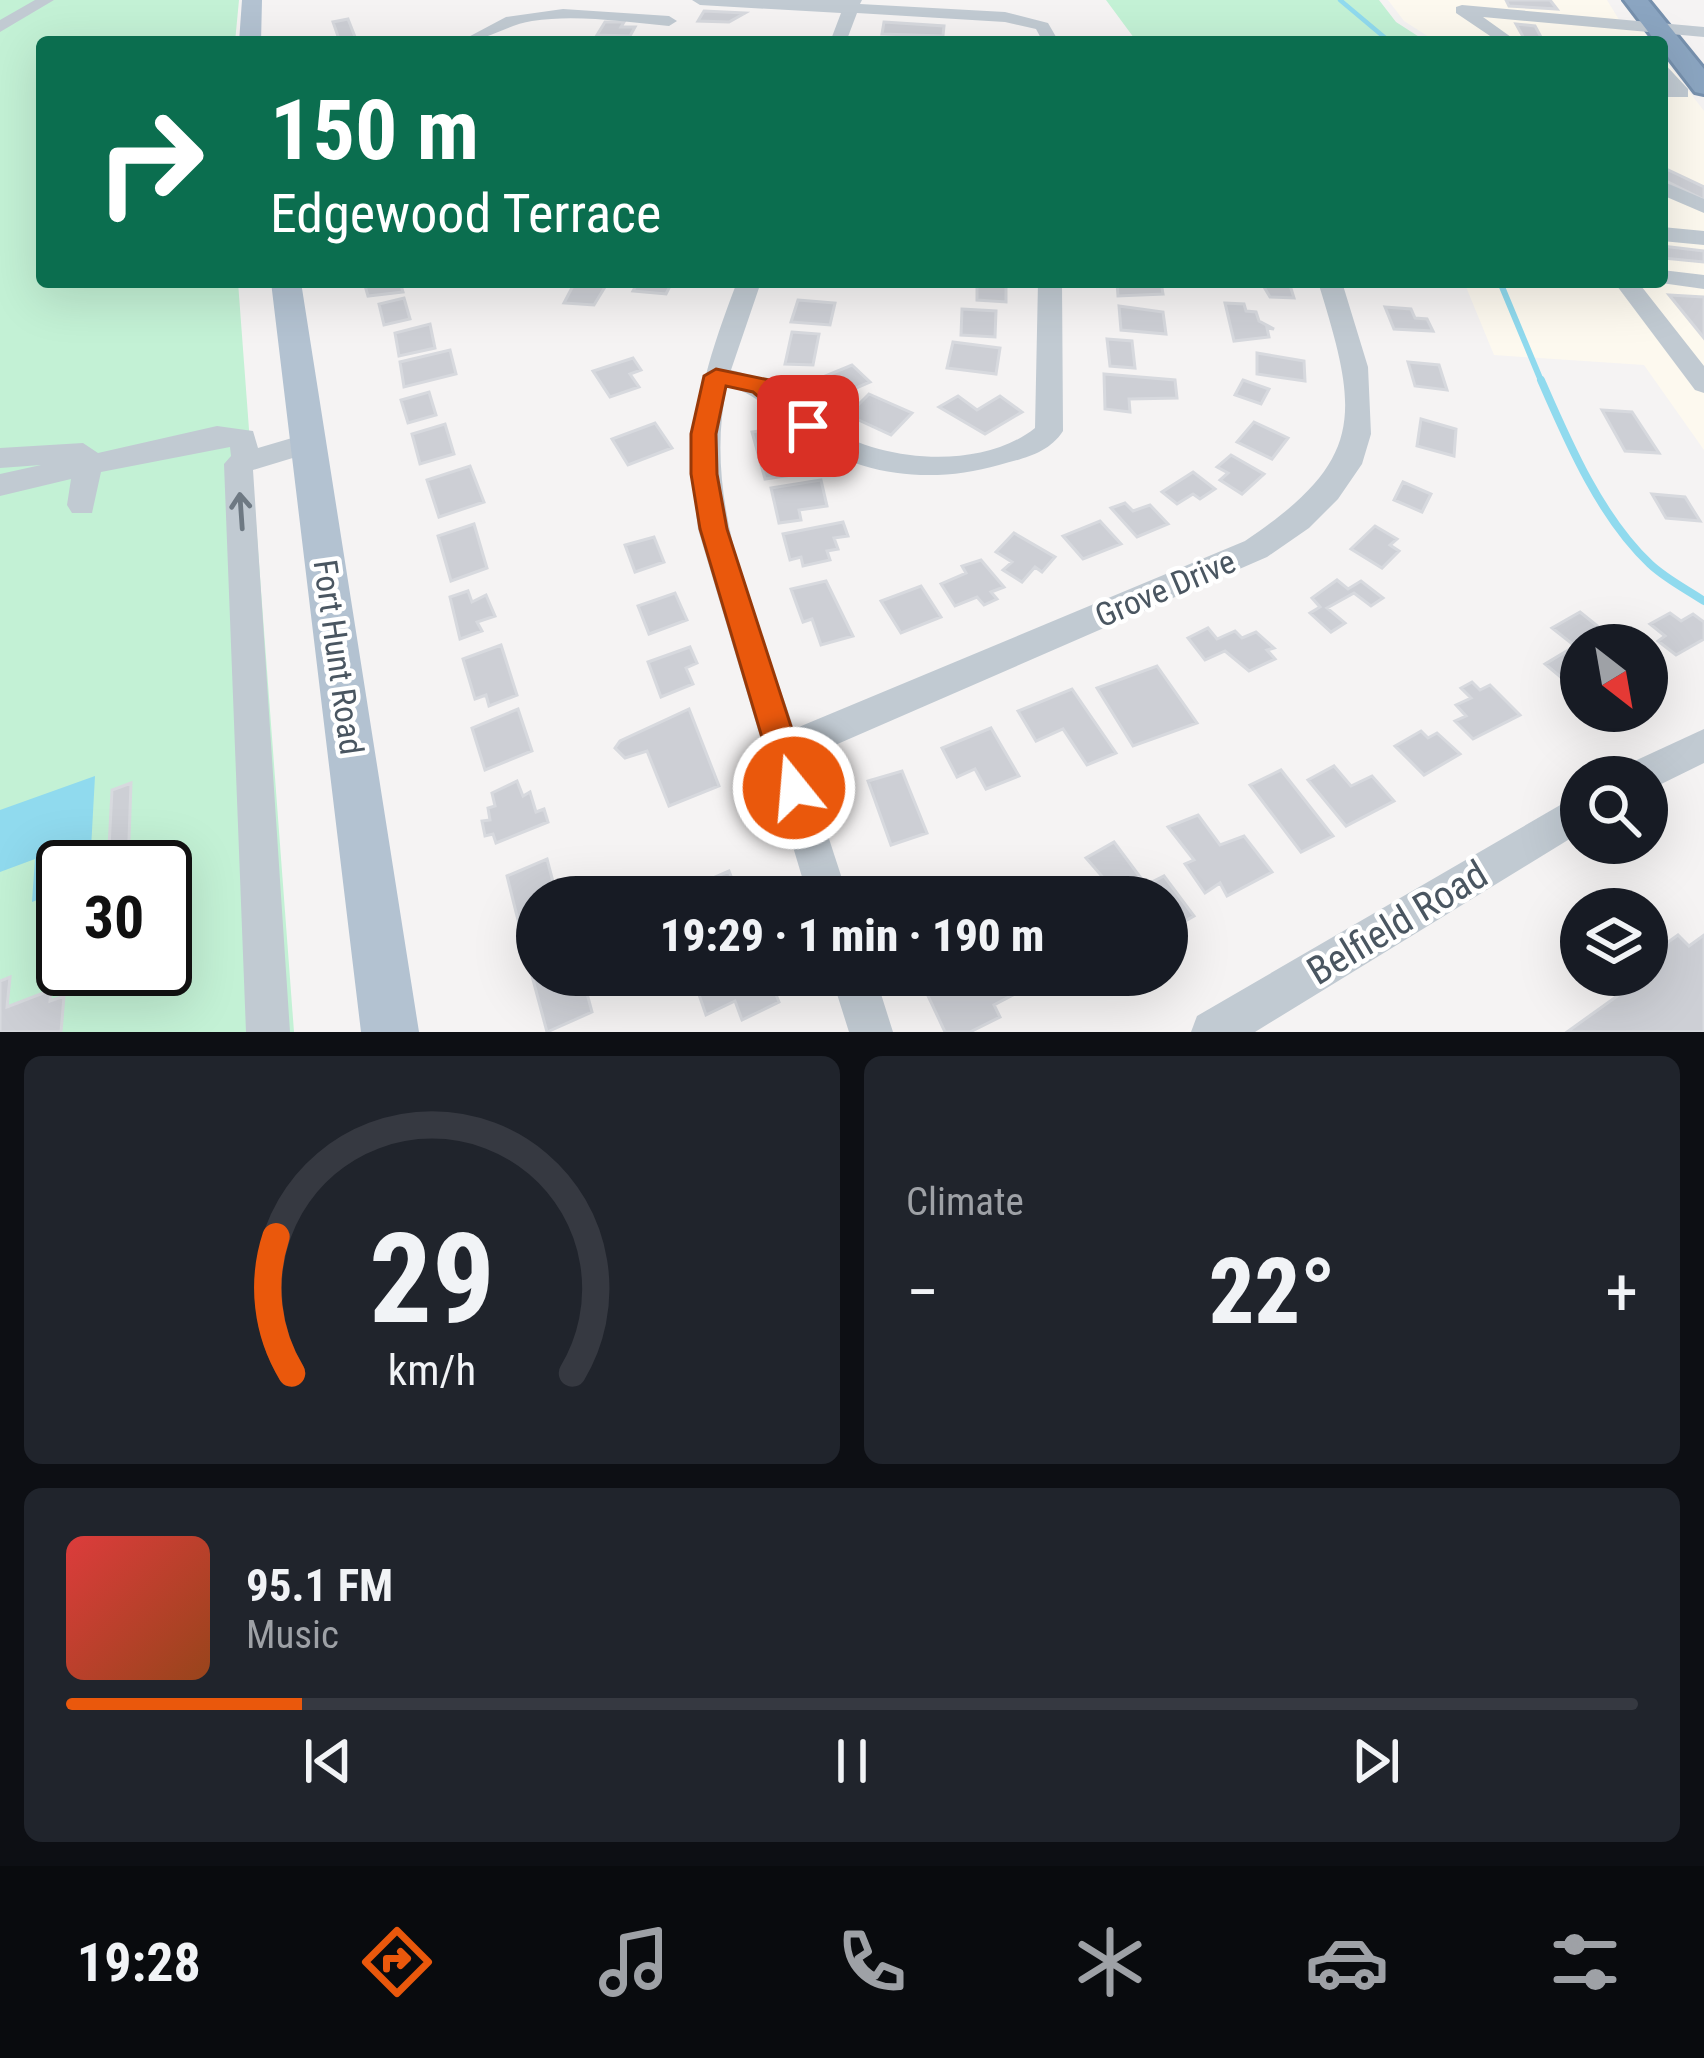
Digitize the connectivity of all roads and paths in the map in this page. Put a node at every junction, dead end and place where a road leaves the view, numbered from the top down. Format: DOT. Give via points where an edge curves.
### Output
graph roads {
  1 [pos="46,0"];
  2 [pos="252,0"];
  3 [pos="700,0"];
  4 [pos="1667,0"];
  5 [pos="852,4"];
  6 [pos="1006,8"];
  7 [pos="1605,21"];
  8 [pos="1641,22"];
  9 [pos="0,27"];
  10 [pos="250,36"];
  11 [pos="475,36"];
  12 [pos="659,36"];
  13 [pos="840,36"];
  14 [pos="1048,36"];
  15 [pos="1501,36"];
  16 [pos="1668,46"];
  17 [pos="1668,46"];
  18 [pos="1693,68"];
  19 [pos="1668,190"];
  20 [pos="1704,207"];
  21 [pos="1668,235"];
  22 [pos="1704,238"];
  23 [pos="1668,278"];
  24 [pos="1704,282"];
  25 [pos="287,288"];
  26 [pos="747,288"];
  27 [pos="1050,288"];
  28 [pos="1332,288"];
  29 [pos="1631,288"];
  30 [pos="716,376"];
  31 [pos="1704,384"];
  32 [pos="309,443"];
  33 [pos="0,458"];
  34 [pos="242,462"];
  35 [pos="88,467"];
  36 [pos="0,484"];
  37 [pos="82,505"];
  38 [pos="1704,745"];
  39 [pos="783,751"];
  40 [pos="1668,763"];
  41 [pos="1560,825"];
  42 [pos="822,876"];
  43 [pos="860,996"];
  44 [pos="268,1032"];
  45 [pos="390,1032"];
  46 [pos="871,1032"];
  47 [pos="1213,1032"];
  1 -- 9 [label="street"];
  2 -- 10 [label="main road"];
  3 -- 5 [label="street"];
  4 -- 18 [label="highway"];
  5 -- 6 [label="street"];
  5 -- 13 [label="street"];
  6 -- 14 [label="street"];
  7 -- 8 [label="highway" via="1628,15"];
  7 -- 15 [label="street" via="1462,10"];
  11 -- 12 [label="street" via="498,19 548,7 673,16"];
  16 -- 18 [label="highway"];
  17 -- 18 [label="street"];
  19 -- 20 [label="street"];
  21 -- 22 [label="street"];
  23 -- 24 [label="street"];
  25 -- 32 [label="main road, Fort Hunt Road"];
  26 -- 30 [label="street"];
  27 -- 30 [label="street" via="1048,431 1033,445 988,458 926,466 869,458 820,435 761,385"];
  28 -- 39 [label="street, Grove Drive" via="1360,375 1362,416 1347,463 1312,510 1256,549"];
  29 -- 31 [label="street"];
  30 -- 39 [label="street" via="703,434 710,511"];
  32 -- 34 [label="street"];
  32 -- 45 [label="main road, Fort Hunt Road"];
  33 -- 35 [label="street" via="72,451 87,456"];
  34 -- 35 [label="street" via="243,438 233,436"];
  44 -- 34 [label="street, one-way"];
  35 -- 36 [label="street"];
  35 -- 37 [label="street"];
  38 -- 40 [label="street"];
  39 -- 42 [label="street"];
  41 -- 47 [label="street, Belfield Road"];
  43 -- 46 [label="street"];
}
